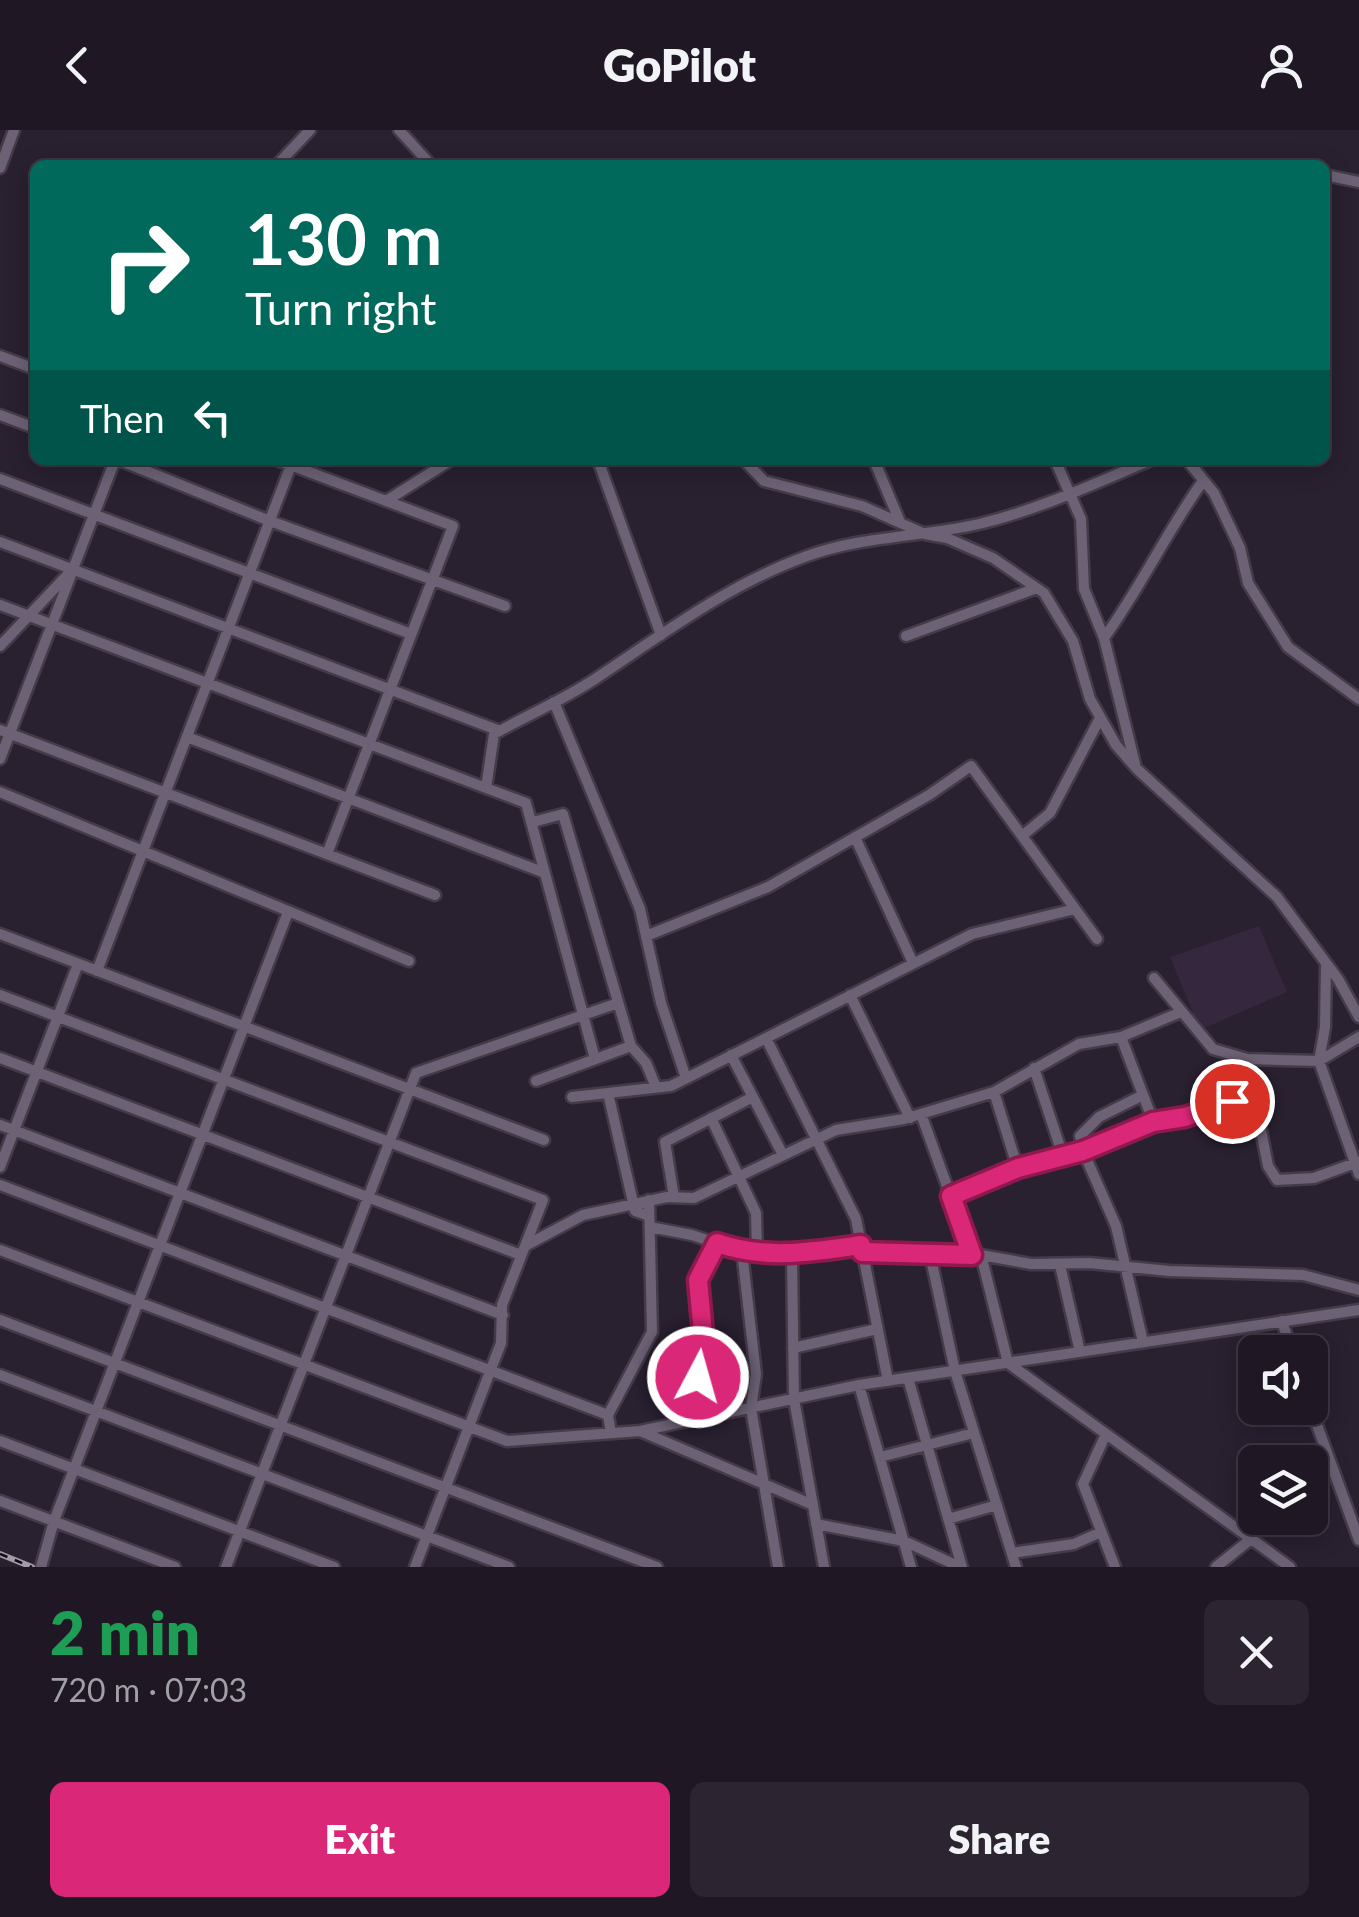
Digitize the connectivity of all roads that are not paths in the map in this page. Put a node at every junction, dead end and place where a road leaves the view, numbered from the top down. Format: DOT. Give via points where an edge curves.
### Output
graph roads {
  1 [pos="14,130"];
  2 [pos="310,130"];
  3 [pos="399,130"];
  4 [pos="282,160"];
  5 [pos="427,160"];
  6 [pos="0,168"];
  7 [pos="1330,176"];
  8 [pos="1359,182"];
  9 [pos="0,356"];
  10 [pos="30,367"];
  11 [pos="0,415"];
  12 [pos="30,426"];
  13 [pos="115,465"];
  14 [pos="130,465"];
  15 [pos="291,465"];
  16 [pos="297,465"];
  17 [pos="443,465"];
  18 [pos="600,465"];
  19 [pos="750,465"];
  20 [pos="876,465"];
  21 [pos="1057,465"];
  22 [pos="1140,465"];
  23 [pos="1190,465"];
  24 [pos="0,479"];
  25 [pos="1204,481"];
  26 [pos="1070,494"];
  27 [pos="386,502"];
  28 [pos="94,515"];
  29 [pos="270,521"];
  30 [pos="900,523"];
  31 [pos="925,534"];
  32 [pos="0,542"];
  33 [pos="73,570"];
  34 [pos="250,574"];
  35 [pos="432,578"];
  36 [pos="1037,588"];
  37 [pos="0,605"];
  38 [pos="505,606"];
  39 [pos="29,616"];
  40 [pos="52,624"];
  41 [pos="228,628"];
  42 [pos="411,634"];
  43 [pos="661,635"];
  44 [pos="906,636"];
  45 [pos="1104,638"];
  46 [pos="0,646"];
  47 [pos="208,683"];
  48 [pos="390,689"];
  49 [pos="1359,700"];
  50 [pos="554,702"];
  51 [pos="1100,718"];
  52 [pos="500,730"];
  53 [pos="5,732"];
  54 [pos="186,737"];
  55 [pos="369,744"];
  56 [pos="0,759"];
  57 [pos="1137,770"];
  58 [pos="486,788"];
  59 [pos="0,792"];
  60 [pos="165,793"];
  61 [pos="348,798"];
  62 [pos="533,822"];
  63 [pos="1022,836"];
  64 [pos="855,837"];
  65 [pos="143,851"];
  66 [pos="327,854"];
  67 [pos="545,873"];
  68 [pos="435,894"];
  69 [pos="1075,910"];
  70 [pos="288,912"];
  71 [pos="0,934"];
  72 [pos="646,936"];
  73 [pos="1096,939"];
  74 [pos="409,961"];
  75 [pos="1326,963"];
  76 [pos="78,964"];
  77 [pos="913,964"];
  78 [pos="97,971"];
  79 [pos="1154,978"];
  80 [pos="1338,979"];
  81 [pos="0,995"];
  82 [pos="850,996"];
  83 [pos="1359,998"];
  84 [pos="618,1003"];
  85 [pos="1181,1012"];
  86 [pos="584,1015"];
  87 [pos="58,1017"];
  88 [pos="1359,1017"];
  89 [pos="244,1026"];
  90 [pos="1120,1037"];
  91 [pos="1359,1037"];
  92 [pos="766,1038"];
  93 [pos="630,1046"];
  94 [pos="731,1055"];
  95 [pos="0,1058"];
  96 [pos="595,1059"];
  97 [pos="1247,1059"];
  98 [pos="1320,1060"];
  99 [pos="1034,1068"];
  100 [pos="36,1072"];
  101 [pos="686,1078"];
  102 [pos="224,1080"];
  103 [pos="536,1081"];
  104 [pos="656,1088"];
  105 [pos="410,1089"];
  106 [pos="1253,1090"];
  107 [pos="994,1092"];
  108 [pos="608,1093"];
  109 [pos="572,1096"];
  110 [pos="1143,1096"];
  111 [pos="753,1097"];
  112 [pos="916,1116"];
  113 [pos="711,1118"];
  114 [pos="1153,1122"];
  115 [pos="0,1125"];
  116 [pos="14,1130"];
  117 [pos="202,1135"];
  118 [pos="816,1139"];
  119 [pos="544,1140"];
  120 [pos="390,1142"];
  121 [pos="1083,1151"];
  122 [pos="783,1155"];
  123 [pos="1063,1156"];
  124 [pos="1358,1166"];
  125 [pos="0,1167"];
  126 [pos="1018,1168"];
  127 [pos="738,1176"];
  128 [pos="0,1185"];
  129 [pos="180,1193"];
  130 [pos="951,1196"];
  131 [pos="674,1197"];
  132 [pos="368,1198"];
  133 [pos="649,1200"];
  134 [pos="633,1203"];
  135 [pos="650,1222"];
  136 [pos="717,1243"];
  137 [pos="160,1246"];
  138 [pos="861,1248"];
  139 [pos="0,1250"];
  140 [pos="523,1251"];
  141 [pos="742,1252"];
  142 [pos="757,1252"];
  143 [pos="930,1254"];
  144 [pos="792,1255"];
  145 [pos="977,1255"];
  146 [pos="346,1256"];
  147 [pos="1060,1265"];
  148 [pos="1124,1265"];
  149 [pos="1359,1290"];
  150 [pos="138,1302"];
  151 [pos="326,1308"];
  152 [pos="1359,1310"];
  153 [pos="503,1315"];
  154 [pos="0,1320"];
  155 [pos="1282,1321"];
  156 [pos="877,1329"];
  157 [pos="1287,1335"];
  158 [pos="1144,1342"];
  159 [pos="793,1348"];
  160 [pos="1080,1352"];
  161 [pos="115,1362"];
  162 [pos="1008,1363"];
  163 [pos="304,1364"];
  164 [pos="490,1370"];
  165 [pos="955,1371"];
  166 [pos="0,1375"];
  167 [pos="908,1378"];
  168 [pos="888,1381"];
  169 [pos="859,1385"];
  170 [pos="794,1399"];
  171 [pos="751,1408"];
  172 [pos="96,1411"];
  173 [pos="608,1415"];
  174 [pos="704,1417"];
  175 [pos="281,1425"];
  176 [pos="1317,1425"];
  177 [pos="469,1426"];
  178 [pos="640,1430"];
  179 [pos="611,1433"];
  180 [pos="974,1433"];
  181 [pos="1106,1434"];
  182 [pos="0,1440"];
  183 [pos="927,1445"];
  184 [pos="880,1457"];
  185 [pos="74,1469"];
  186 [pos="262,1474"];
  187 [pos="764,1484"];
  188 [pos="446,1487"];
  189 [pos="0,1501"];
  190 [pos="813,1505"];
  191 [pos="997,1505"];
  192 [pos="948,1518"];
  193 [pos="54,1522"];
  194 [pos="816,1524"];
  195 [pos="240,1531"];
  196 [pos="1101,1532"];
  197 [pos="427,1536"];
  198 [pos="1251,1538"];
  199 [pos="1359,1540"];
  200 [pos="904,1542"];
  201 [pos="1012,1553"];
  202 [pos="41,1567"];
  203 [pos="175,1567"];
  204 [pos="226,1567"];
  205 [pos="334,1567"];
  206 [pos="415,1567"];
  207 [pos="509,1567"];
  208 [pos="658,1567"];
  209 [pos="778,1567"];
  210 [pos="824,1567"];
  211 [pos="911,1567"];
  212 [pos="961,1567"];
  213 [pos="1016,1567"];
  214 [pos="1114,1567"];
  215 [pos="1216,1567"];
  216 [pos="1290,1567"];
  1 -- 6 [label="street"];
  2 -- 4 [label="street"];
  3 -- 5 [label="street"];
  7 -- 8 [label="street"];
  9 -- 10 [label="street"];
  11 -- 12 [label="street"];
  13 -- 28 [label="street"];
  14 -- 29 [label="street"];
  15 -- 29 [label="street"];
  16 -- 27 [label="street"];
  17 -- 27 [label="street"];
  18 -- 43 [label="street"];
  19 -- 30 [label="street" via="764,481 862,506"];
  20 -- 30 [label="street"];
  21 -- 26 [label="street"];
  22 -- 26 [label="street"];
  23 -- 25 [label="street"];
  24 -- 28 [label="street"];
  25 -- 45 [label="street"];
  25 -- 49 [label="street" via="1240,548 1248,582 1288,646"];
  26 -- 31 [label="street"];
  26 -- 45 [label="street" via="1081,520 1084,588"];
  27 -- 35 [label="street" via="452,526"];
  28 -- 33 [label="street"];
  28 -- 34 [label="street"];
  29 -- 34 [label="street"];
  29 -- 35 [label="street"];
  30 -- 31 [label="street"];
  31 -- 36 [label="street" via="993,558"];
  31 -- 43 [label="street" via="807,556 740,586"];
  32 -- 33 [label="street"];
  33 -- 39 [label="street"];
  33 -- 40 [label="street"];
  33 -- 41 [label="street"];
  34 -- 41 [label="street"];
  34 -- 42 [label="street"];
  35 -- 38 [label="street"];
  35 -- 42 [label="street"];
  36 -- 44 [label="street"];
  36 -- 51 [label="street" via="1073,641"];
  37 -- 39 [label="street"];
  39 -- 40 [label="street"];
  39 -- 46 [label="street"];
  40 -- 47 [label="street"];
  40 -- 53 [label="street"];
  41 -- 47 [label="street"];
  41 -- 48 [label="street"];
  42 -- 48 [label="street"];
  43 -- 50 [label="street"];
  45 -- 57 [label="street"];
  47 -- 54 [label="street"];
  47 -- 55 [label="street"];
  48 -- 52 [label="street"];
  48 -- 55 [label="street"];
  50 -- 52 [label="street"];
  50 -- 72 [label="street"];
  51 -- 57 [label="street"];
  51 -- 63 [label="street" via="1050,813"];
  52 -- 58 [label="street"];
  53 -- 56 [label="street"];
  53 -- 60 [label="street"];
  54 -- 60 [label="street"];
  54 -- 61 [label="street"];
  55 -- 58 [label="street"];
  55 -- 61 [label="street"];
  57 -- 75 [label="street" via="1277,897"];
  58 -- 62 [label="street" via="526,803"];
  59 -- 65 [label="street"];
  60 -- 65 [label="street"];
  60 -- 66 [label="street"];
  61 -- 66 [label="street"];
  61 -- 67 [label="street"];
  62 -- 67 [label="street"];
  62 -- 84 [label="street" via="562,814"];
  63 -- 64 [label="street" via="971,766"];
  63 -- 69 [label="street"];
  64 -- 72 [label="street" via="768,887"];
  64 -- 77 [label="street"];
  65 -- 70 [label="street"];
  65 -- 78 [label="street"];
  66 -- 68 [label="street"];
  67 -- 86 [label="street"];
  69 -- 73 [label="street"];
  69 -- 77 [label="street" via="972,934"];
  70 -- 74 [label="street"];
  70 -- 89 [label="street"];
  71 -- 76 [label="street"];
  72 -- 101 [label="street"];
  75 -- 80 [label="street"];
  75 -- 98 [label="street"];
  76 -- 78 [label="street"];
  76 -- 87 [label="street"];
  77 -- 82 [label="street"];
  78 -- 89 [label="street"];
  79 -- 85 [label="street"];
  80 -- 83 [label="street"];
  80 -- 88 [label="street"];
  81 -- 87 [label="street"];
  82 -- 92 [label="street"];
  82 -- 112 [label="street"];
  84 -- 86 [label="street"];
  84 -- 93 [label="street"];
  85 -- 90 [label="street"];
  85 -- 97 [label="street" via="1213,1049"];
  86 -- 96 [label="street"];
  86 -- 105 [label="street" via="416,1073"];
  87 -- 100 [label="street"];
  87 -- 102 [label="street"];
  89 -- 102 [label="street"];
  89 -- 105 [label="street"];
  90 -- 99 [label="street" via="1078,1044"];
  90 -- 110 [label="street"];
  91 -- 98 [label="street"];
  92 -- 94 [label="street"];
  92 -- 118 [label="street"];
  93 -- 96 [label="street"];
  93 -- 104 [label="street"];
  94 -- 101 [label="street"];
  94 -- 111 [label="street"];
  95 -- 100 [label="street"];
  96 -- 103 [label="street"];
  97 -- 98 [label="street"];
  97 -- 106 [label="street"];
  98 -- 124 [label="street"];
  99 -- 107 [label="street"];
  99 -- 123 [label="street"];
  100 -- 116 [label="street"];
  100 -- 117 [label="street"];
  101 -- 104 [label="street"];
  102 -- 117 [label="street"];
  102 -- 120 [label="street"];
  104 -- 108 [label="street"];
  105 -- 119 [label="street"];
  105 -- 120 [label="street"];
  106 -- 114 [label="street"];
  106 -- 124 [label="street" via="1268,1166 1277,1180"];
  107 -- 112 [label="street"];
  107 -- 126 [label="street"];
  108 -- 109 [label="street"];
  108 -- 134 [label="street"];
  110 -- 114 [label="street"];
  110 -- 121 [label="street" via="1099,1117 1080,1136"];
  111 -- 113 [label="street"];
  111 -- 122 [label="street"];
  112 -- 118 [label="street"];
  112 -- 130 [label="street"];
  113 -- 127 [label="street"];
  113 -- 131 [label="street" via="665,1142"];
  114 -- 121 [label="street"];
  115 -- 116 [label="street"];
  116 -- 125 [label="street"];
  116 -- 129 [label="street"];
  117 -- 129 [label="street"];
  117 -- 132 [label="street"];
  118 -- 122 [label="street"];
  118 -- 138 [label="street" via="856,1220"];
  120 -- 132 [label="street"];
  120 -- 140 [label="street" via="543,1200"];
  121 -- 123 [label="street"];
  121 -- 148 [label="street" via="1112,1214"];
  122 -- 127 [label="street"];
  123 -- 126 [label="street"];
  126 -- 130 [label="street"];
  127 -- 131 [label="street" via="694,1198"];
  127 -- 142 [label="street" via="756,1213"];
  128 -- 137 [label="street"];
  129 -- 137 [label="street"];
  129 -- 146 [label="street"];
  130 -- 145 [label="street"];
  131 -- 133 [label="street"];
  132 -- 140 [label="street"];
  132 -- 146 [label="street"];
  133 -- 134 [label="street"];
  133 -- 135 [label="street"];
  134 -- 135 [label="street"];
  134 -- 140 [label="street" via="584,1215"];
  135 -- 136 [label="street"];
  135 -- 173 [label="street" via="652,1332"];
  136 -- 141 [label="street"];
  136 -- 174 [label="street" via="698,1280"];
  137 -- 150 [label="street"];
  137 -- 151 [label="street"];
  138 -- 143 [label="street"];
  138 -- 144 [label="street"];
  138 -- 156 [label="street"];
  139 -- 150 [label="street"];
  140 -- 153 [label="street"];
  141 -- 142 [label="street"];
  141 -- 171 [label="street" via="756,1374"];
  142 -- 144 [label="street"];
  143 -- 145 [label="street"];
  143 -- 165 [label="street"];
  144 -- 159 [label="street"];
  145 -- 147 [label="street"];
  145 -- 162 [label="street"];
  146 -- 151 [label="street"];
  146 -- 153 [label="street"];
  147 -- 148 [label="street"];
  147 -- 160 [label="street"];
  148 -- 149 [label="street" via="1303,1274"];
  148 -- 158 [label="street"];
  150 -- 161 [label="street"];
  150 -- 163 [label="street"];
  151 -- 163 [label="street"];
  151 -- 164 [label="street"];
  152 -- 155 [label="street"];
  153 -- 164 [label="street"];
  154 -- 161 [label="street"];
  155 -- 157 [label="street"];
  155 -- 158 [label="street"];
  156 -- 159 [label="street"];
  156 -- 168 [label="street"];
  158 -- 160 [label="street"];
  159 -- 170 [label="street"];
  160 -- 162 [label="street"];
  161 -- 172 [label="street"];
  161 -- 175 [label="street"];
  162 -- 165 [label="street"];
  162 -- 181 [label="street"];
  163 -- 175 [label="street"];
  163 -- 177 [label="street"];
  164 -- 173 [label="street"];
  164 -- 177 [label="street"];
  165 -- 167 [label="street"];
  165 -- 180 [label="street"];
  166 -- 172 [label="street"];
  167 -- 168 [label="street"];
  167 -- 183 [label="street"];
  168 -- 169 [label="street"];
  169 -- 170 [label="street"];
  169 -- 184 [label="street"];
  170 -- 171 [label="street"];
  170 -- 190 [label="street"];
  171 -- 174 [label="street"];
  171 -- 187 [label="street"];
  172 -- 185 [label="street"];
  172 -- 186 [label="street"];
  173 -- 179 [label="street"];
  174 -- 178 [label="street"];
  175 -- 186 [label="street"];
  175 -- 188 [label="street"];
  176 -- 199 [label="street"];
  177 -- 179 [label="street" via="507,1440"];
  177 -- 188 [label="street"];
  178 -- 179 [label="street"];
  178 -- 187 [label="street"];
  180 -- 183 [label="street"];
  180 -- 191 [label="street"];
  181 -- 196 [label="street" via="1084,1484"];
  181 -- 198 [label="street"];
  182 -- 185 [label="street"];
  183 -- 184 [label="street"];
  183 -- 192 [label="street"];
  184 -- 200 [label="street"];
  185 -- 193 [label="street"];
  185 -- 195 [label="street"];
  186 -- 195 [label="street"];
  186 -- 197 [label="street"];
  187 -- 190 [label="street"];
  187 -- 209 [label="street"];
  188 -- 197 [label="street"];
  188 -- 208 [label="street"];
  189 -- 193 [label="street"];
  190 -- 194 [label="street"];
  191 -- 192 [label="street"];
  191 -- 201 [label="street"];
  192 -- 212 [label="street"];
  193 -- 202 [label="street"];
  193 -- 203 [label="street"];
  194 -- 200 [label="street"];
  194 -- 210 [label="street"];
  195 -- 204 [label="street"];
  195 -- 205 [label="street"];
  196 -- 201 [label="street" via="1074,1544"];
  196 -- 214 [label="street"];
  197 -- 206 [label="street"];
  197 -- 207 [label="street"];
  198 -- 215 [label="street"];
  198 -- 216 [label="street"];
  200 -- 211 [label="street"];
  200 -- 212 [label="street"];
  201 -- 213 [label="street"];
}
